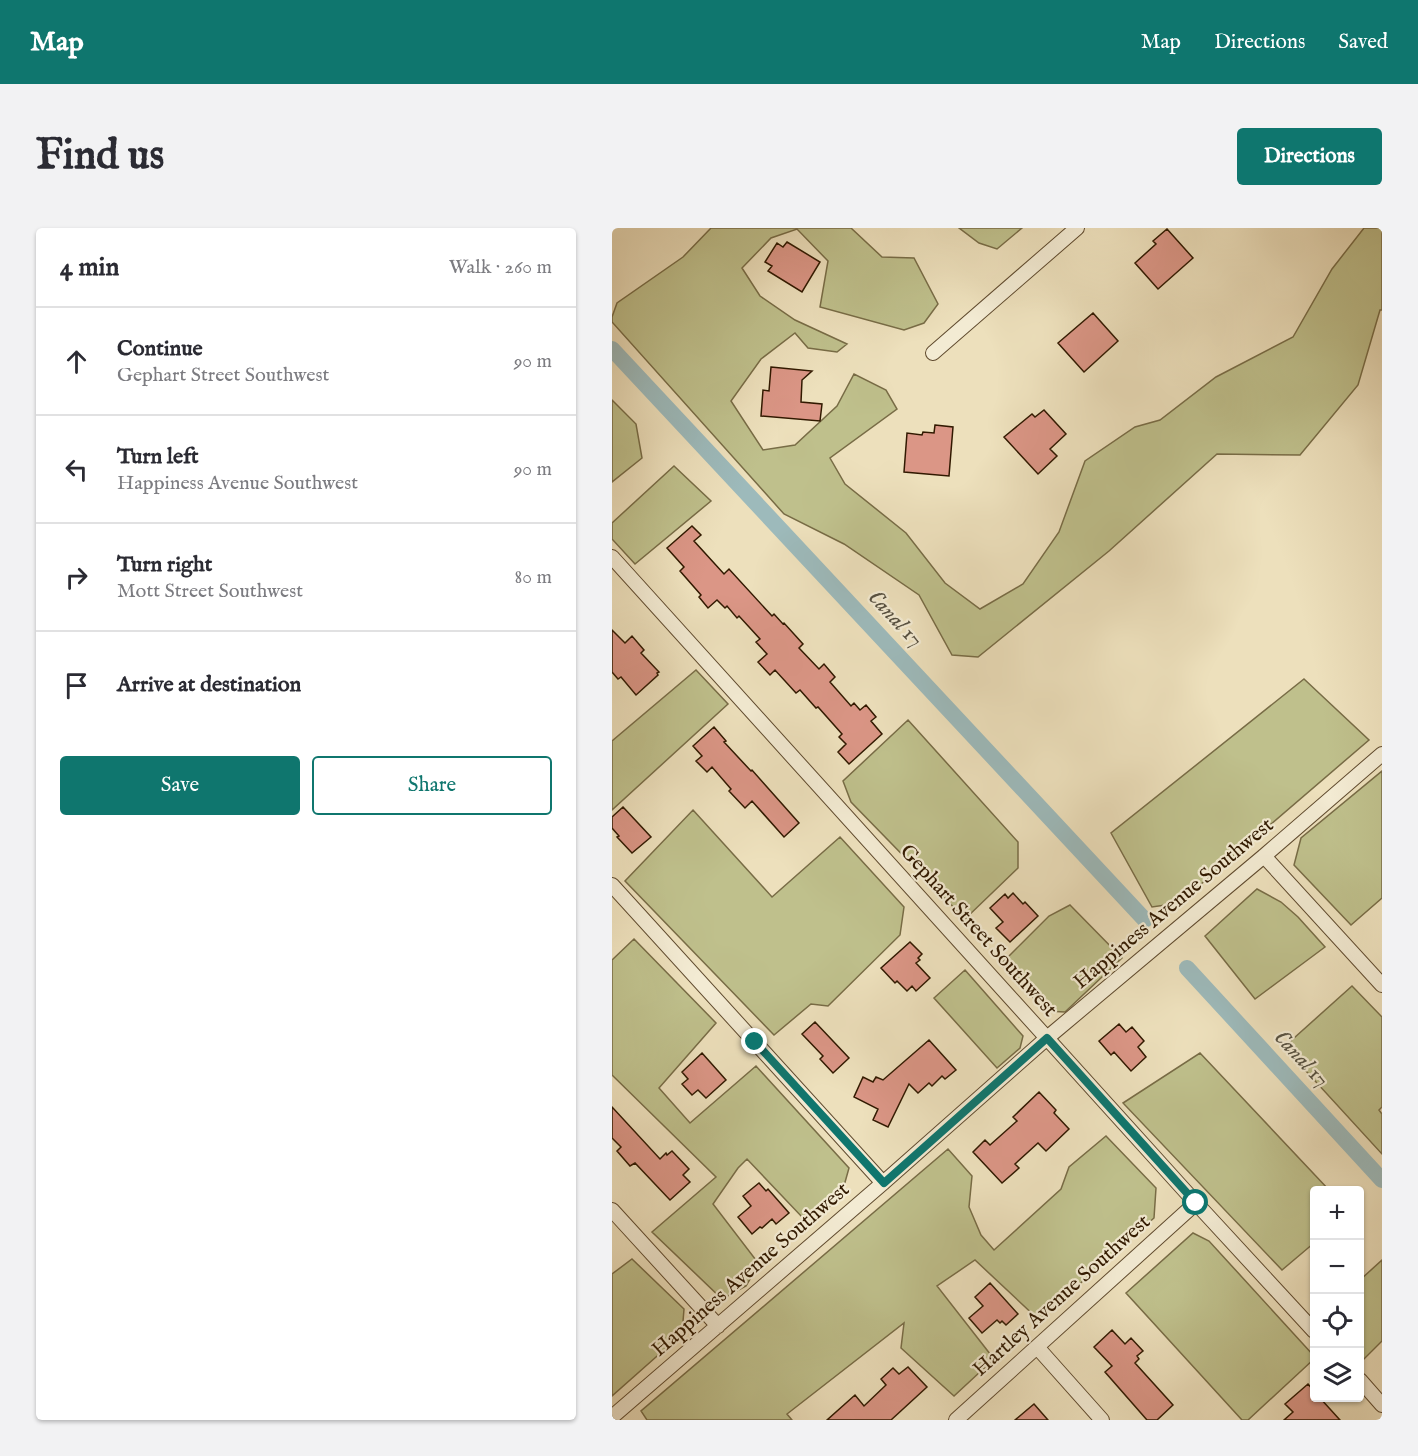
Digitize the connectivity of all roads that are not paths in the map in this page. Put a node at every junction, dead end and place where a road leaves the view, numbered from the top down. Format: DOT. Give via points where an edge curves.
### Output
graph roads {
  1 [pos="1077,228"];
  2 [pos="933,353"];
  3 [pos="612,557"];
  4 [pos="1382,754"];
  5 [pos="1264,856"];
  6 [pos="612,885"];
  7 [pos="1382,985"];
  8 [pos="1047,1038"];
  9 [pos="884,1183"];
  10 [pos="1196,1203"];
  11 [pos="612,1210"];
  12 [pos="718,1326"];
  13 [pos="1310,1327"];
  14 [pos="1037,1347"];
  15 [pos="1364,1385"];
  16 [pos="1382,1405"];
  17 [pos="612,1417"];
  18 [pos="956,1420"];
  19 [pos="1102,1420"];
  1 -- 2 [label="street"];
  3 -- 8 [label="street, Gephart Street Southwest"];
  4 -- 5 [label="street, Happiness Avenue Southwest"];
  5 -- 7 [label="street"];
  5 -- 8 [label="street, Happiness Avenue Southwest"];
  6 -- 9 [label="street"];
  8 -- 9 [label="street, Happiness Avenue Southwest"];
  8 -- 10 [label="street, Gephart Street Southwest"];
  9 -- 12 [label="street, Happiness Avenue Southwest"];
  10 -- 13 [label="street, Gephart Street Southwest"];
  10 -- 14 [label="street, Hartley Avenue Southwest"];
  11 -- 12 [label="street"];
  12 -- 17 [label="street, Happiness Avenue Southwest"];
  14 -- 18 [label="street, Hartley Avenue Southwest"];
  14 -- 19 [label="street"];
  15 -- 16 [label="street"];
}
